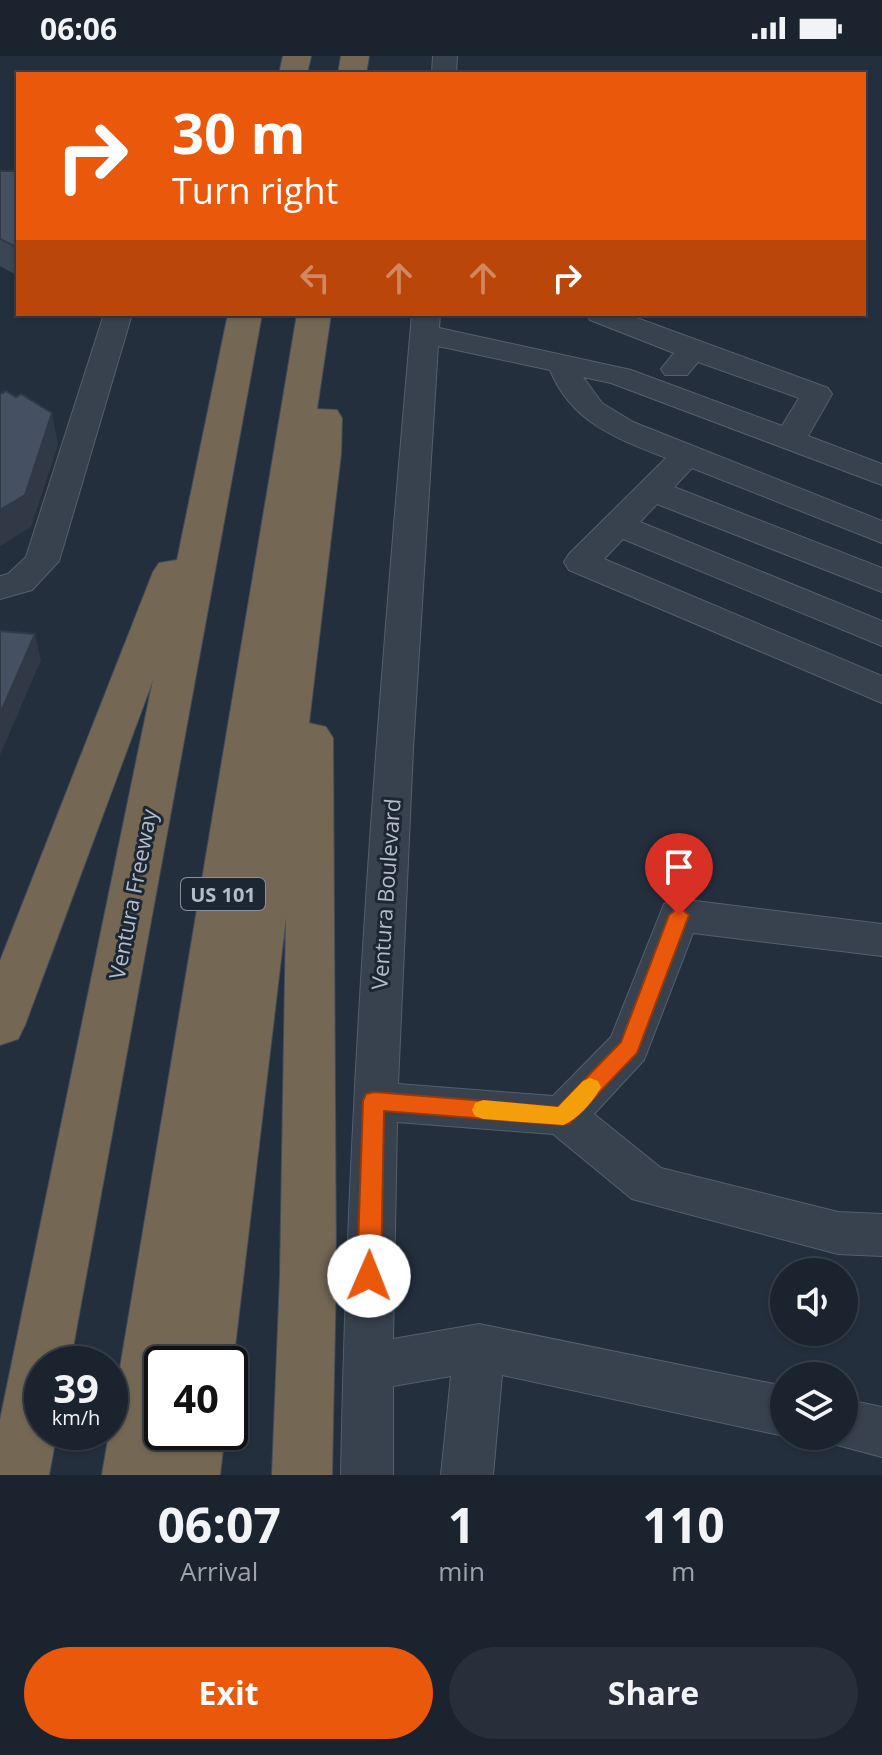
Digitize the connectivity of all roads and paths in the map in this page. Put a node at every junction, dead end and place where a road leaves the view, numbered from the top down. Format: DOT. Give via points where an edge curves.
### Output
graph roads {
  1 [pos="117,316"];
  2 [pos="245,316"];
  3 [pos="314,316"];
  4 [pos="327,316"];
  5 [pos="605,316"];
  6 [pos="425,324"];
  7 [pos="693,350"];
  8 [pos="562,363"];
  9 [pos="656,389"];
  10 [pos="790,440"];
  11 [pos="323,454"];
  12 [pos="687,455"];
  13 [pos="216,462"];
  14 [pos="882,475"];
  15 [pos="652,490"];
  16 [pos="618,525"];
  17 [pos="882,533"];
  18 [pos="882,581"];
  19 [pos="0,588"];
  20 [pos="882,634"];
  21 [pos="882,690"];
  22 [pos="882,940"];
  23 [pos="0,1025"];
  24 [pos="374,1101"];
  25 [pos="563,1116"];
  26 [pos="882,1235"];
  27 [pos="206,1346"];
  28 [pos="479,1347"];
  29 [pos="367,1367"];
  30 [pos="770,1408"];
  31 [pos="858,1427"];
  32 [pos="882,1432"];
  33 [pos="193,1450"];
  34 [pos="19,1475"];
  35 [pos="132,1475"];
  36 [pos="190,1475"];
  37 [pos="302,1475"];
  38 [pos="367,1475"];
  39 [pos="467,1475"];
  1 -- 19 [label="street" via="42,561 20,582"];
  2 -- 13 [label="highway, Ventura Freeway"];
  3 -- 35 [label="highway, US 101"];
  4 -- 11 [label="highway"];
  5 -- 7 [label="street"];
  6 -- 8 [label="street"];
  6 -- 24 [label="street, Ventura Boulevard"];
  7 -- 9 [label="street"];
  7 -- 10 [label="street" via="817,394"];
  8 -- 9 [label="street"];
  8 -- 12 [label="street" via="575,396 592,413"];
  9 -- 10 [label="street"];
  10 -- 14 [label="street"];
  11 -- 27 [label="highway"];
  11 -- 37 [label="highway" via="309,783"];
  12 -- 15 [label="street"];
  12 -- 17 [label="street"];
  13 -- 23 [label="highway"];
  13 -- 34 [label="highway, Ventura Freeway"];
  15 -- 16 [label="street"];
  15 -- 18 [label="street"];
  16 -- 20 [label="street"];
  16 -- 21 [label="street" via="581,562"];
  22 -- 25 [label="street" via="679,915 629,1047"];
  24 -- 25 [label="street"];
  24 -- 29 [label="street, Ventura Boulevard"];
  25 -- 26 [label="street" via="648,1185 838,1233"];
  28 -- 29 [label="street"];
  28 -- 30 [label="street"];
  28 -- 39 [label="street"];
  29 -- 38 [label="street, Ventura Boulevard"];
  31 -- 32 [label="street"];
  33 -- 36 [label="highway"];
}
